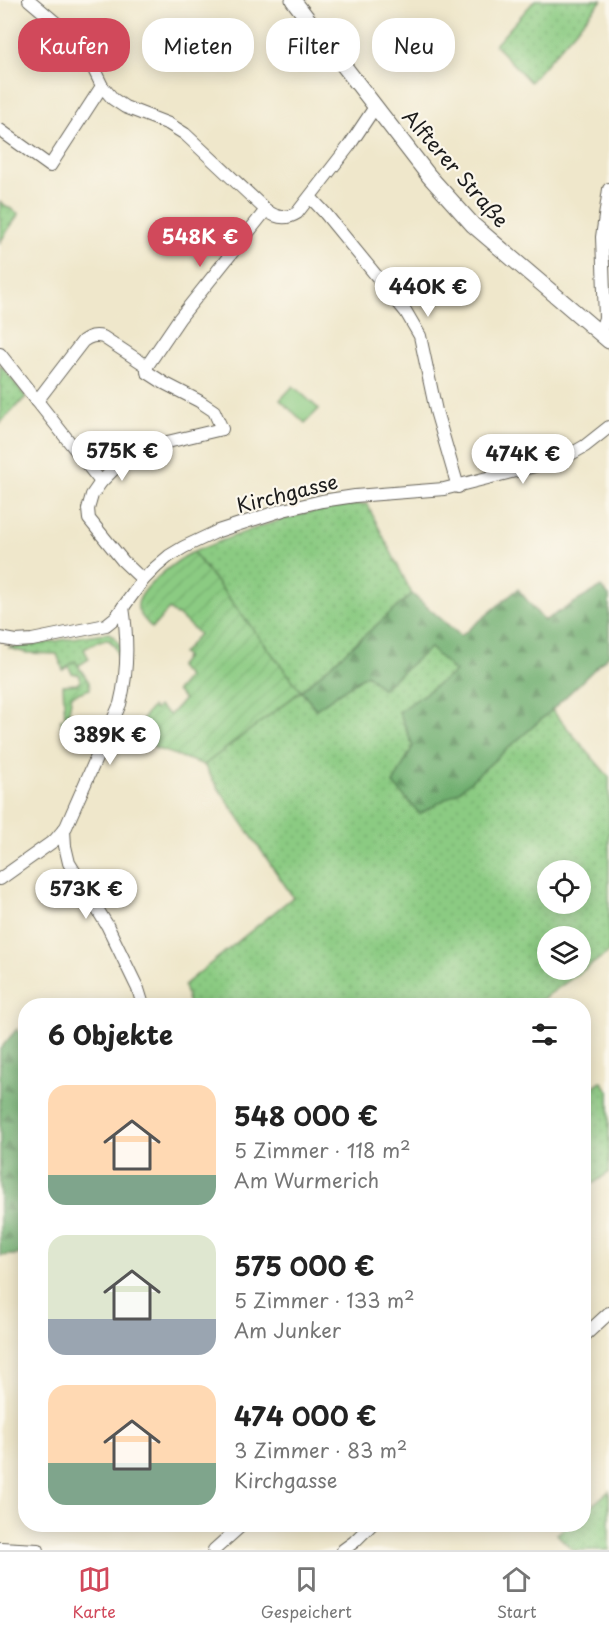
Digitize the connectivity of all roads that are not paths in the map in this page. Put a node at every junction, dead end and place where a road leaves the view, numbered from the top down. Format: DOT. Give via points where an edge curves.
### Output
graph roads {
  1 [pos="29,0"];
  2 [pos="294,0"];
  3 [pos="102,86"];
  4 [pos="375,107"];
  5 [pos="0,130"];
  6 [pos="609,189"];
  7 [pos="310,197"];
  8 [pos="266,210"];
  9 [pos="604,337"];
  10 [pos="0,354"];
  11 [pos="147,366"];
  12 [pos="37,401"];
  13 [pos="609,427"];
  14 [pos="101,482"];
  15 [pos="458,487"];
  16 [pos="143,580"];
  17 [pos="123,607"];
  18 [pos="0,638"];
  19 [pos="64,830"];
  20 [pos="0,879"];
  21 [pos="141,998"];
  22 [pos="609,1313"];
  23 [pos="591,1330"];
  24 [pos="234,1532"];
  25 [pos="364,1532"];
  26 [pos="0,1548"];
  27 [pos="38,1550"];
  28 [pos="214,1550"];
  29 [pos="344,1550"];
  1 -- 3 [label="street" via="74,38"];
  2 -- 4 [label="street, Alfterer Straße"];
  3 -- 5 [label="street" via="50,166"];
  3 -- 8 [label="street" via="125,107 186,134"];
  4 -- 7 [label="street"];
  4 -- 9 [label="street, Alfterer Straße" via="473,225"];
  6 -- 9 [label="street" via="602,237"];
  7 -- 8 [label="street" via="297,213 286,218"];
  7 -- 15 [label="street" via="415,325"];
  8 -- 11 [label="street"];
  10 -- 12 [label="street"];
  11 -- 12 [label="street" via="103,337 90,337"];
  11 -- 14 [label="street" via="147,372 155,378 214,411 222,429 138,449"];
  12 -- 14 [label="street"];
  13 -- 15 [label="street, Kirchgasse" via="564,458"];
  14 -- 16 [label="street" via="89,502 89,519"];
  15 -- 16 [label="street, Kirchgasse" via="339,498 283,510 202,538 169,556"];
  16 -- 17 [label="street, Kirchgasse"];
  17 -- 18 [label="street, Kirchgasse" via="102,626 32,640"];
  17 -- 19 [label="street" via="128,640 120,704"];
  19 -- 20 [label="street"];
  19 -- 21 [label="street" via="69,863 107,925"];
  22 -- 23 [label="street"];
  24 -- 28 [label="street"];
  25 -- 29 [label="street"];
  26 -- 27 [label="street"];
}
